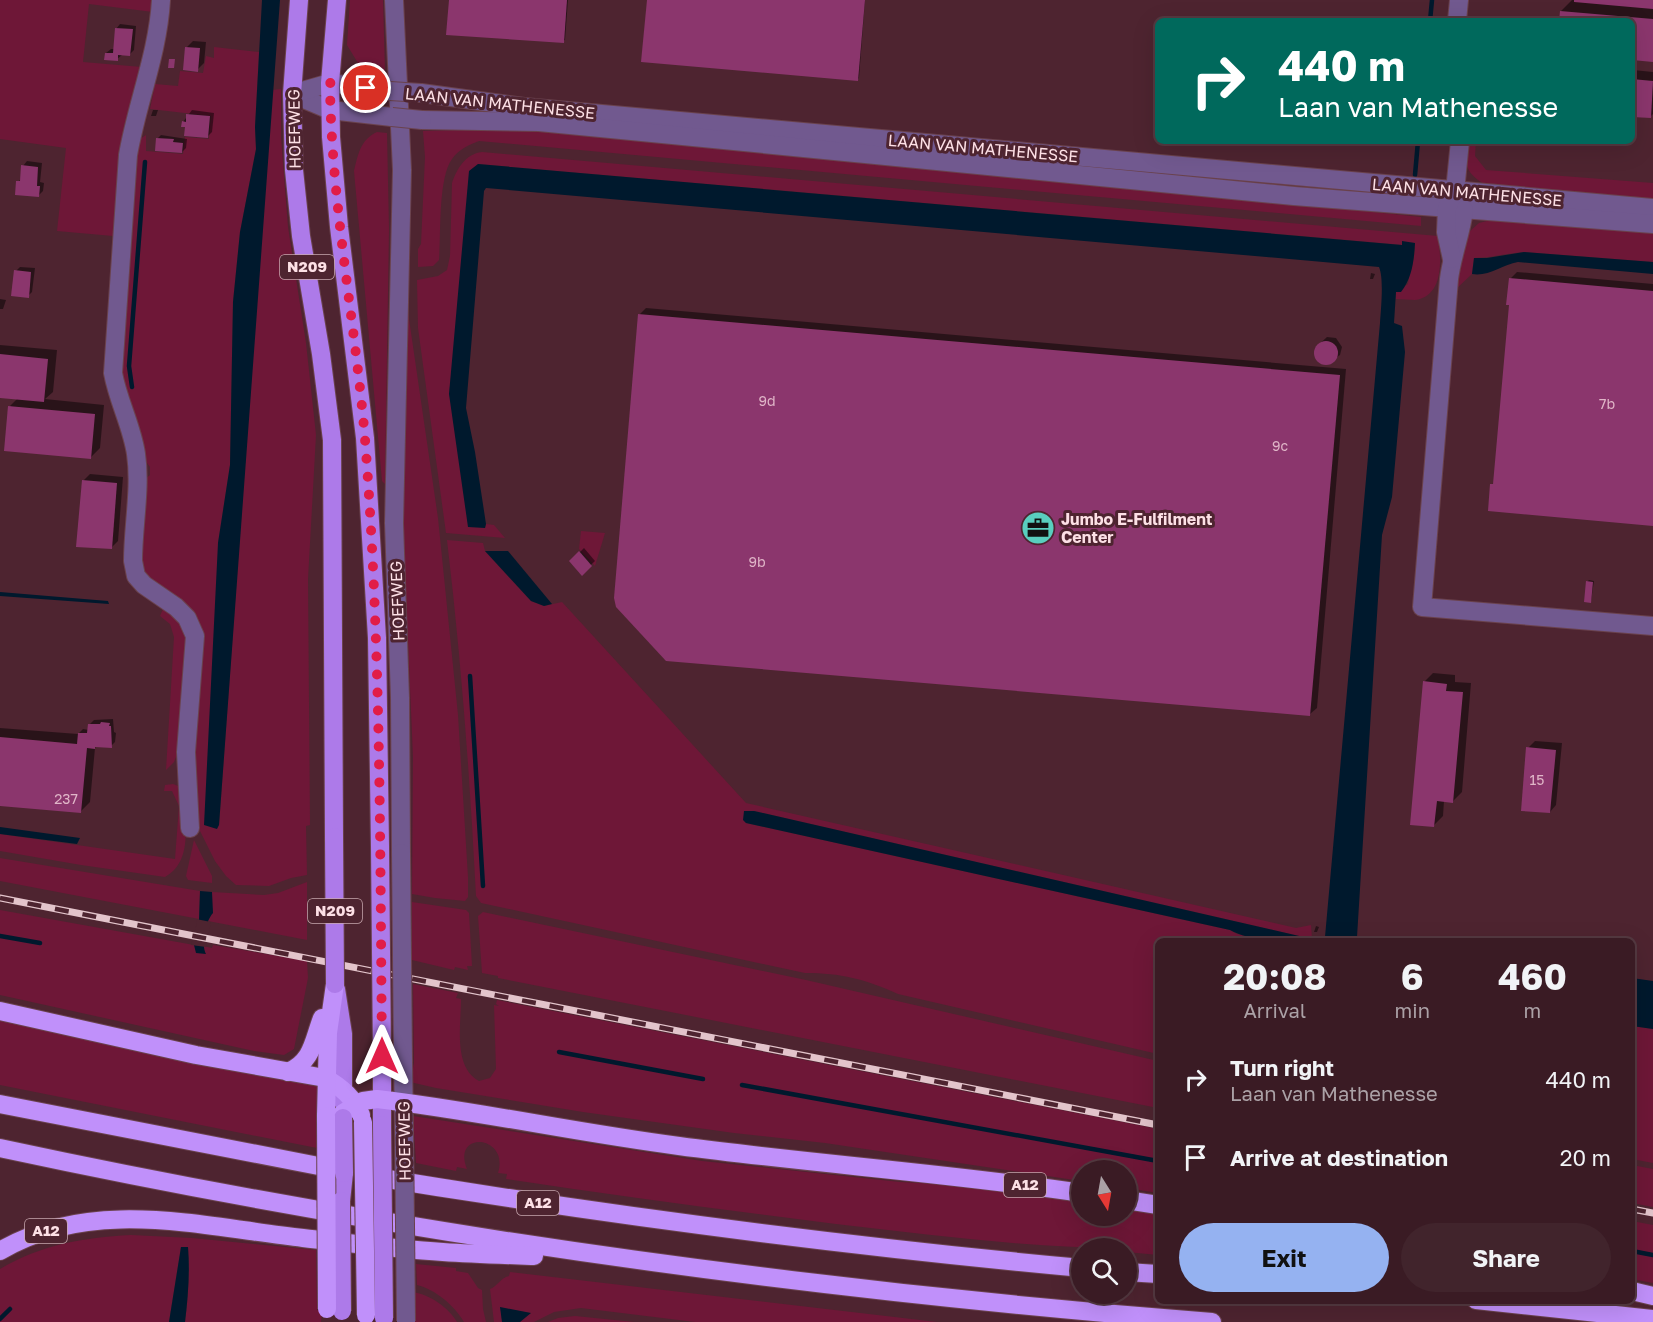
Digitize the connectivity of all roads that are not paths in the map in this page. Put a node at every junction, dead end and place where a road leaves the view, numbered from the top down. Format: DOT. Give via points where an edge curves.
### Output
graph roads {
  1 [pos="160,0"];
  2 [pos="298,0"];
  3 [pos="336,0"];
  4 [pos="394,0"];
  5 [pos="1459,0"];
  6 [pos="1457,18"];
  7 [pos="330,83"];
  8 [pos="292,94"];
  9 [pos="330,110"];
  10 [pos="1460,144"];
  11 [pos="1455,191"];
  12 [pos="1653,208"];
  13 [pos="1456,209"];
  14 [pos="1653,224"];
  15 [pos="1653,626"];
  16 [pos="190,828"];
  17 [pos="336,984"];
  18 [pos="0,1011"];
  19 [pos="328,1046"];
  20 [pos="288,1072"];
  21 [pos="325,1078"];
  22 [pos="343,1090"];
  23 [pos="382,1100"];
  24 [pos="403,1103"];
  25 [pos="0,1104"];
  26 [pos="346,1115"];
  27 [pos="0,1148"];
  28 [pos="1071,1191"];
  29 [pos="1137,1202"];
  30 [pos="1155,1205"];
  31 [pos="0,1251"];
  32 [pos="628,1260"];
  33 [pos="1071,1267"];
  34 [pos="1137,1273"];
  35 [pos="1155,1274"];
  36 [pos="1635,1292"];
  37 [pos="1653,1296"];
  38 [pos="1513,1304"];
  39 [pos="334,1316"];
  40 [pos="375,1319"];
  41 [pos="1653,1319"];
  42 [pos="406,1322"];
  43 [pos="1212,1322"];
  1 -- 16 [label="street" via="156,43 128,155 113,373 136,457 132,561 136,576 187,618 195,636 186,752"];
  2 -- 8 [label="main road, HOEFWEG / N209"];
  3 -- 7 [label="main road, HOEFWEG / N209"];
  4 -- 24 [label="street, HOEFWEG, bridge" via="402,170 394,502 400,674"];
  5 -- 6 [label="street"];
  7 -- 8 [label="street, LAAN VAN MATHENESSE"];
  7 -- 9 [label="main road, HOEFWEG / N209"];
  7 -- 11 [label="street, LAAN VAN MATHENESSE, bridge" via="524,107"];
  8 -- 9 [label="street, LAAN VAN MATHENESSE"];
  8 -- 17 [label="main road, HOEFWEG / N209, bridge" via="301,236 331,431"];
  9 -- 13 [label="street, LAAN VAN MATHENESSE, bridge" via="422,120 539,122"];
  9 -- 23 [label="main road, HOEFWEG / N209, bridge" via="339,226 365,438 377,638"];
  10 -- 11 [label="street"];
  11 -- 12 [label="street, LAAN VAN MATHENESSE"];
  11 -- 13 [label="street"];
  13 -- 14 [label="street, LAAN VAN MATHENESSE"];
  13 -- 15 [label="street, LAAN VAN MATHENESSE" via="1461,233 1452,259 1422,606"];
  17 -- 19 [label="highway, N209"];
  18 -- 20 [label="highway" via="196,1056"];
  19 -- 20 [label="highway, N209"];
  19 -- 21 [label="highway, N209"];
  19 -- 22 [label="main road, N209"];
  20 -- 21 [label="highway"];
  21 -- 22 [label="highway"];
  21 -- 26 [label="highway, N209"];
  22 -- 26 [label="highway"];
  23 -- 24 [label="highway"];
  23 -- 26 [label="highway" via="370,1100"];
  23 -- 40 [label="main road, HOEFWEG / N209, bridge" via="383,1198"];
  24 -- 28 [label="highway, A12" via="678,1146"];
  24 -- 42 [label="street, HOEFWEG, bridge"];
  25 -- 33 [label="highway, A12" via="329,1169 600,1212"];
  26 -- 39 [label="highway, N209, bridge"];
  26 -- 39 [label="main road, N209, bridge"];
  26 -- 40 [label="highway, N209, bridge"];
  27 -- 32 [label="highway, A12" via="304,1209"];
  29 -- 30 [label="highway"];
  31 -- 32 [label="highway, A12" via="65,1226 144,1220 442,1252"];
  32 -- 43 [label="highway, A12" via="870,1290"];
  34 -- 35 [label="highway"];
  36 -- 37 [label="highway"];
  38 -- 41 [label="highway"];
}
